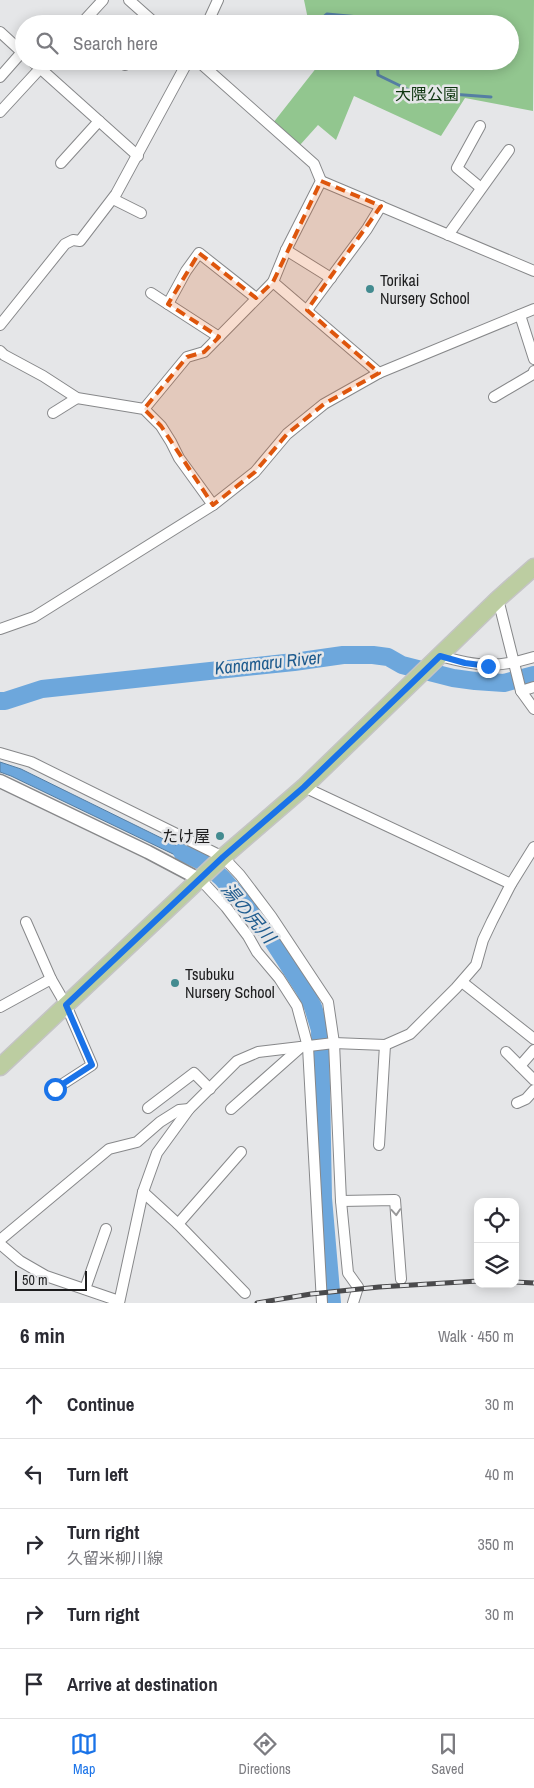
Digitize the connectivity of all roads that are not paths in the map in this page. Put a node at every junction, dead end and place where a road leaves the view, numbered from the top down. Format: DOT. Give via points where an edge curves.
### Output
graph roads {
  1 [pos="103,0"];
  2 [pos="129,0"];
  3 [pos="218,0"];
  4 [pos="89,15"];
  5 [pos="146,15"];
  6 [pos="211,15"];
  7 [pos="0,32"];
  8 [pos="15,46"];
  9 [pos="15,61"];
  10 [pos="35,70"];
  11 [pos="46,70"];
  12 [pos="183,70"];
  13 [pos="208,70"];
  14 [pos="0,77"];
  15 [pos="0,112"];
  16 [pos="99,121"];
  17 [pos="480,126"];
  18 [pos="509,150"];
  19 [pos="138,156"];
  20 [pos="62,164"];
  21 [pos="321,181"];
  22 [pos="481,188"];
  23 [pos="113,199"];
  24 [pos="381,206"];
  25 [pos="141,212"];
  26 [pos="448,235"];
  27 [pos="286,250"];
  28 [pos="534,271"];
  29 [pos="331,278"];
  30 [pos="273,282"];
  31 [pos="150,293"];
  32 [pos="256,298"];
  33 [pos="168,304"];
  34 [pos="534,309"];
  35 [pos="307,310"];
  36 [pos="520,315"];
  37 [pos="0,325"];
  38 [pos="219,337"];
  39 [pos="0,350"];
  40 [pos="534,359"];
  41 [pos="534,371"];
  42 [pos="378,373"];
  43 [pos="494,397"];
  44 [pos="77,398"];
  45 [pos="144,409"];
  46 [pos="53,414"];
  47 [pos="213,505"];
  48 [pos="534,567"];
  49 [pos="498,599"];
  50 [pos="0,629"];
  51 [pos="440,656"];
  52 [pos="534,657"];
  53 [pos="514,663"];
  54 [pos="534,687"];
  55 [pos="521,691"];
  56 [pos="534,709"];
  57 [pos="0,753"];
  58 [pos="0,780"];
  59 [pos="304,787"];
  60 [pos="534,848"];
  61 [pos="223,858"];
  62 [pos="205,876"];
  63 [pos="511,884"];
  64 [pos="26,922"];
  65 [pos="51,979"];
  66 [pos="462,982"];
  67 [pos="66,1005"];
  68 [pos="0,1007"];
  69 [pos="534,1039"];
  70 [pos="334,1043"];
  71 [pos="385,1045"];
  72 [pos="304,1047"];
  73 [pos="534,1050"];
  74 [pos="506,1052"];
  75 [pos="520,1066"];
  76 [pos="0,1067"];
  77 [pos="534,1080"];
  78 [pos="55,1089"];
  79 [pos="210,1089"];
  80 [pos="534,1090"];
  81 [pos="518,1103"];
  82 [pos="148,1108"];
  83 [pos="231,1108"];
  84 [pos="189,1109"];
  85 [pos="379,1145"];
  86 [pos="242,1152"];
  87 [pos="143,1192"];
  88 [pos="341,1201"];
  89 [pos="178,1224"];
  90 [pos="106,1229"];
  91 [pos="0,1242"];
  92 [pos="401,1279"];
  93 [pos="85,1289"];
  94 [pos="245,1293"];
  95 [pos="119,1302"];
  96 [pos="322,1303"];
  97 [pos="353,1303"];
  1 -- 4 [label="street"];
  2 -- 5 [label="street"];
  3 -- 6 [label="street"];
  7 -- 8 [label="street"];
  9 -- 14 [label="street"];
  10 -- 15 [label="street"];
  11 -- 16 [label="street"];
  12 -- 19 [label="street"];
  13 -- 21 [label="street" via="314,164"];
  16 -- 19 [label="street"];
  16 -- 20 [label="street"];
  17 -- 22 [label="street" via="457,168"];
  18 -- 22 [label="street"];
  19 -- 23 [label="street"];
  21 -- 24 [label="street"];
  21 -- 27 [label="street"];
  22 -- 26 [label="street"];
  23 -- 25 [label="street"];
  23 -- 37 [label="street" via="80,241 65,244"];
  24 -- 26 [label="street"];
  24 -- 29 [label="street"];
  26 -- 28 [label="street"];
  27 -- 29 [label="street"];
  27 -- 30 [label="street"];
  29 -- 35 [label="street"];
  30 -- 32 [label="street"];
  30 -- 35 [label="street"];
  31 -- 33 [label="street"];
  32 -- 33 [label="street" via="199,254"];
  32 -- 38 [label="street"];
  33 -- 38 [label="street"];
  34 -- 36 [label="street"];
  35 -- 42 [label="street"];
  36 -- 40 [label="street"];
  36 -- 42 [label="street"];
  38 -- 45 [label="street" via="204,352 187,357"];
  39 -- 44 [label="street"];
  41 -- 43 [label="street"];
  42 -- 47 [label="street" via="324,404 288,434 255,472"];
  44 -- 45 [label="street"];
  44 -- 46 [label="street"];
  45 -- 47 [label="street" via="161,426 179,458"];
  47 -- 50 [label="street" via="34,617"];
  48 -- 49 [label="main road"];
  49 -- 51 [label="main road"];
  49 -- 53 [label="street"];
  51 -- 53 [label="street" via="488,666"];
  51 -- 59 [label="main road"];
  52 -- 53 [label="street"];
  53 -- 55 [label="street"];
  54 -- 55 [label="street"];
  55 -- 56 [label="street"];
  57 -- 61 [label="street" via="31,762"];
  58 -- 62 [label="street"];
  59 -- 61 [label="main road"];
  59 -- 63 [label="street"];
  60 -- 63 [label="street"];
  61 -- 62 [label="main road"];
  61 -- 70 [label="street" via="271,916 328,1002"];
  62 -- 67 [label="main road"];
  62 -- 72 [label="street" via="297,1006"];
  63 -- 66 [label="street" via="483,940 476,965"];
  64 -- 65 [label="street"];
  65 -- 67 [label="street"];
  65 -- 68 [label="street"];
  66 -- 69 [label="street"];
  66 -- 71 [label="street" via="410,1034"];
  67 -- 76 [label="main road"];
  67 -- 78 [label="street" via="92,1065"];
  70 -- 71 [label="street"];
  70 -- 72 [label="street"];
  70 -- 88 [label="street"];
  71 -- 85 [label="street"];
  72 -- 79 [label="street" via="258,1052 237,1061"];
  72 -- 83 [label="street"];
  72 -- 96 [label="street"];
  73 -- 75 [label="street"];
  74 -- 75 [label="street"];
  75 -- 77 [label="street"];
  79 -- 82 [label="street" via="194,1073"];
  79 -- 84 [label="street"];
  80 -- 81 [label="street" via="526,1100"];
  84 -- 87 [label="street" via="157,1153"];
  84 -- 91 [label="street" via="179,1110 160,1122 138,1142 109,1149"];
  86 -- 89 [label="street"];
  87 -- 89 [label="street"];
  87 -- 95 [label="street"];
  88 -- 92 [label="street, one-way" via="395,1200"];
  88 -- 97 [label="street" via="348,1273 358,1287"];
  89 -- 94 [label="street"];
  90 -- 93 [label="street"];
  91 -- 93 [label="street" via="20,1261 46,1276"];
  93 -- 95 [label="street"];
}
